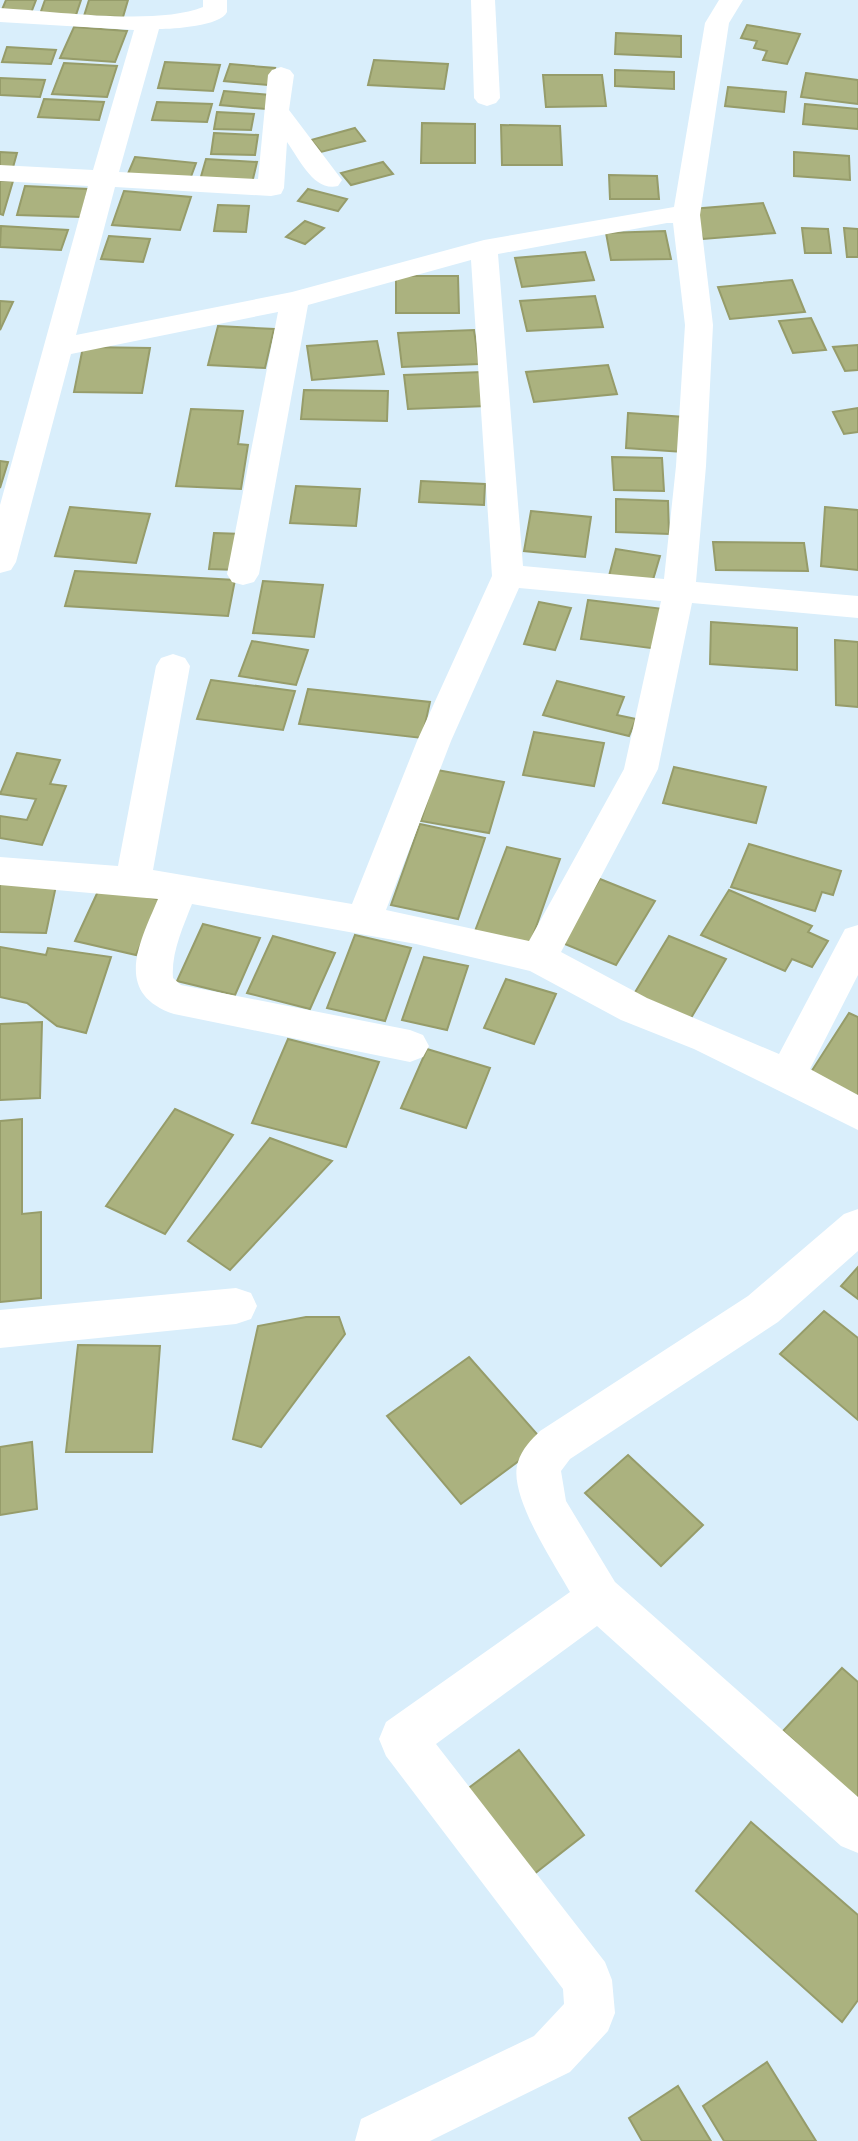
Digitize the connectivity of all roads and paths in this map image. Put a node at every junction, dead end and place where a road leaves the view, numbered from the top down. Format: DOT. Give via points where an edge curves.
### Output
graph roads {
  1 [pos="215,0"];
  2 [pos="483,0"];
  3 [pos="731,0"];
  4 [pos="149,22"];
  5 [pos="6,23"];
  6 [pos="281,75"];
  7 [pos="487,97"];
  8 [pos="276,110"];
  9 [pos="0,173"];
  10 [pos="104,178"];
  11 [pos="329,180"];
  12 [pos="685,215"];
  13 [pos="484,248"];
  14 [pos="295,300"];
  15 [pos="58,348"];
  16 [pos="0,562"];
  17 [pos="243,574"];
  18 [pos="508,576"];
  19 [pos="679,590"];
  20 [pos="858,607"];
  21 [pos="173,666"];
  22 [pos="0,871"];
  23 [pos="133,881"];
  24 [pos="180,888"];
  25 [pos="365,921"];
  26 [pos="858,939"];
  27 [pos="539,958"];
  28 [pos="410,1046"];
  29 [pos="787,1076"];
  30 [pos="858,1114"];
  31 [pos="858,1226"];
  32 [pos="236,1306"];
  33 [pos="0,1329"];
  34 [pos="599,1598"];
  35 [pos="858,1829"];
  36 [pos="380,2138"];
  1 -- 4 [label="street" via="215,11 207,17"];
  2 -- 7 [label="street"];
  3 -- 12 [label="street" via="717,23"];
  4 -- 5 [label="street"];
  4 -- 10 [label="street"];
  6 -- 8 [label="street"];
  8 -- 10 [label="street" via="271,188"];
  8 -- 11 [label="street"];
  9 -- 10 [label="street"];
  10 -- 15 [label="street"];
  12 -- 13 [label="street"];
  12 -- 19 [label="street" via="699,325"];
  13 -- 14 [label="street"];
  13 -- 18 [label="street"];
  14 -- 15 [label="street"];
  14 -- 17 [label="street"];
  15 -- 16 [label="street"];
  18 -- 19 [label="street"];
  18 -- 25 [label="street" via="434,740"];
  19 -- 20 [label="street"];
  19 -- 27 [label="street" via="641,769"];
  21 -- 23 [label="street"];
  22 -- 23 [label="street"];
  23 -- 24 [label="street"];
  24 -- 25 [label="street"];
  24 -- 28 [label="street" via="153,968 155,982 164,993 174,999"];
  25 -- 27 [label="street"];
  26 -- 29 [label="street"];
  27 -- 29 [label="street" via="634,1009"];
  29 -- 30 [label="street"];
  31 -- 34 [label="street" via="763,1309 555,1445 538,1465 545,1506"];
  32 -- 33 [label="street"];
  34 -- 35 [label="street"];
  34 -- 36 [label="street" via="403,1739 587,1980 590,2013 552,2054"];
}
